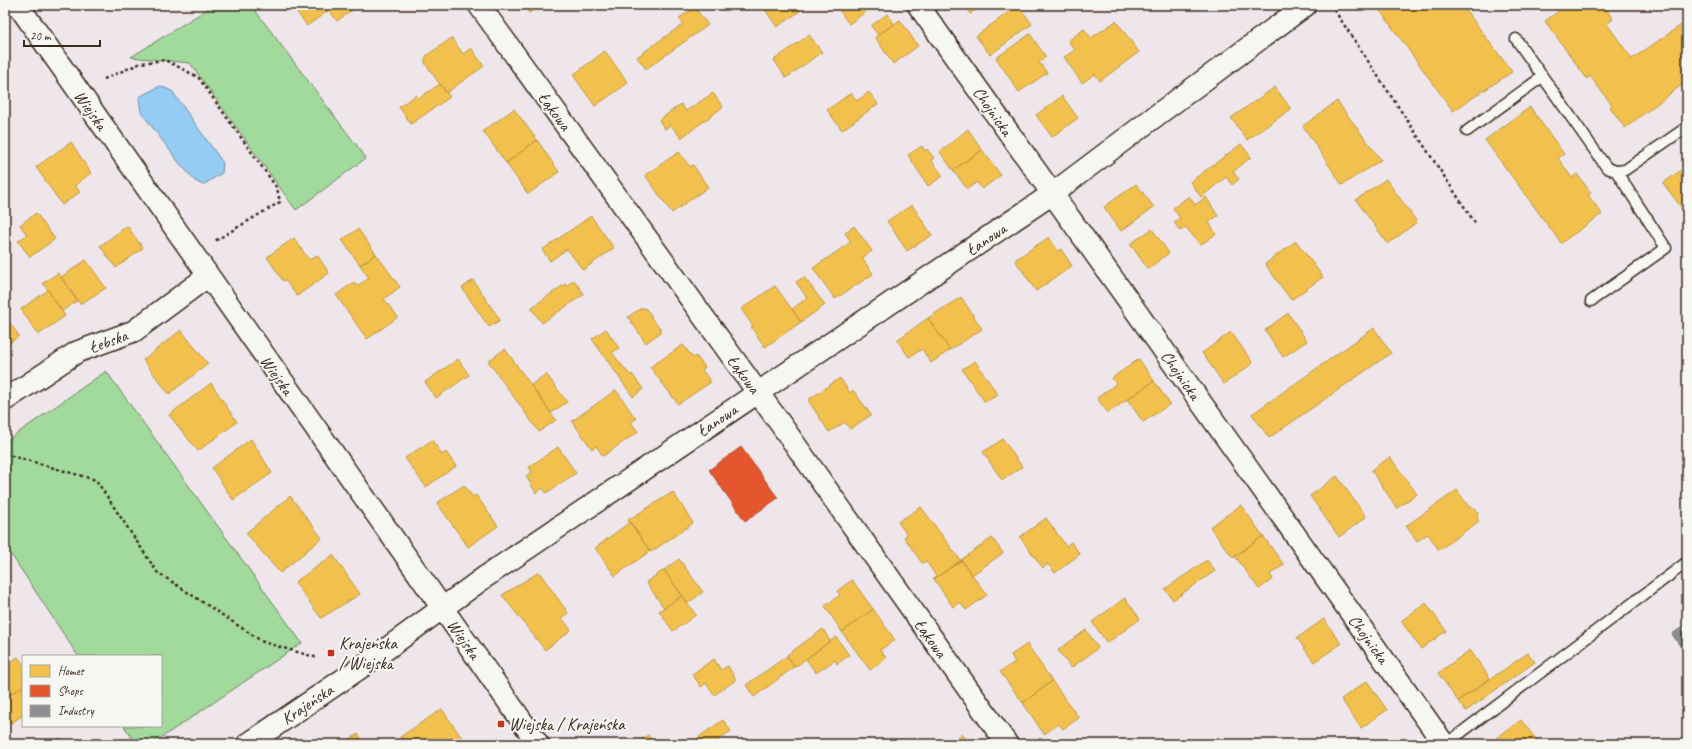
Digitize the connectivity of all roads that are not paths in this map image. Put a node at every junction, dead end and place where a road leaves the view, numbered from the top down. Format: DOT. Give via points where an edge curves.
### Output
graph roads {
  1 [pos="18,5"];
  2 [pos="479,5"];
  3 [pos="918,5"];
  4 [pos="1306,5"];
  5 [pos="1516,39"];
  6 [pos="1542,77"];
  7 [pos="1687,127"];
  8 [pos="1467,131"];
  9 [pos="1616,172"];
  10 [pos="1052,194"];
  11 [pos="208,276"];
  12 [pos="1591,301"];
  13 [pos="758,393"];
  14 [pos="5,400"];
  15 [pos="1687,562"];
  16 [pos="443,608"];
  17 [pos="248,744"];
  18 [pos="538,744"];
  19 [pos="1007,744"];
  20 [pos="1445,744"];
  1 -- 11 [label="street, Wiejska"];
  2 -- 13 [label="street, Łąkowa"];
  3 -- 10 [label="street, Chojnicka"];
  4 -- 10 [label="street, Łanowa"];
  5 -- 6 [label="lane"];
  6 -- 8 [label="lane"];
  6 -- 9 [label="lane" via="1607,168"];
  7 -- 9 [label="lane" via="1626,170"];
  9 -- 12 [label="lane" via="1666,248"];
  10 -- 13 [label="street, Łanowa"];
  10 -- 20 [label="street, Chojnicka"];
  11 -- 14 [label="street, Łebska" via="134,331 77,352"];
  11 -- 16 [label="street, Wiejska"];
  13 -- 16 [label="street, Łanowa"];
  13 -- 19 [label="street, Łąkowa"];
  15 -- 20 [label="lane"];
  16 -- 17 [label="street, Krajeńska"];
  16 -- 18 [label="street, Wiejska"];
}
